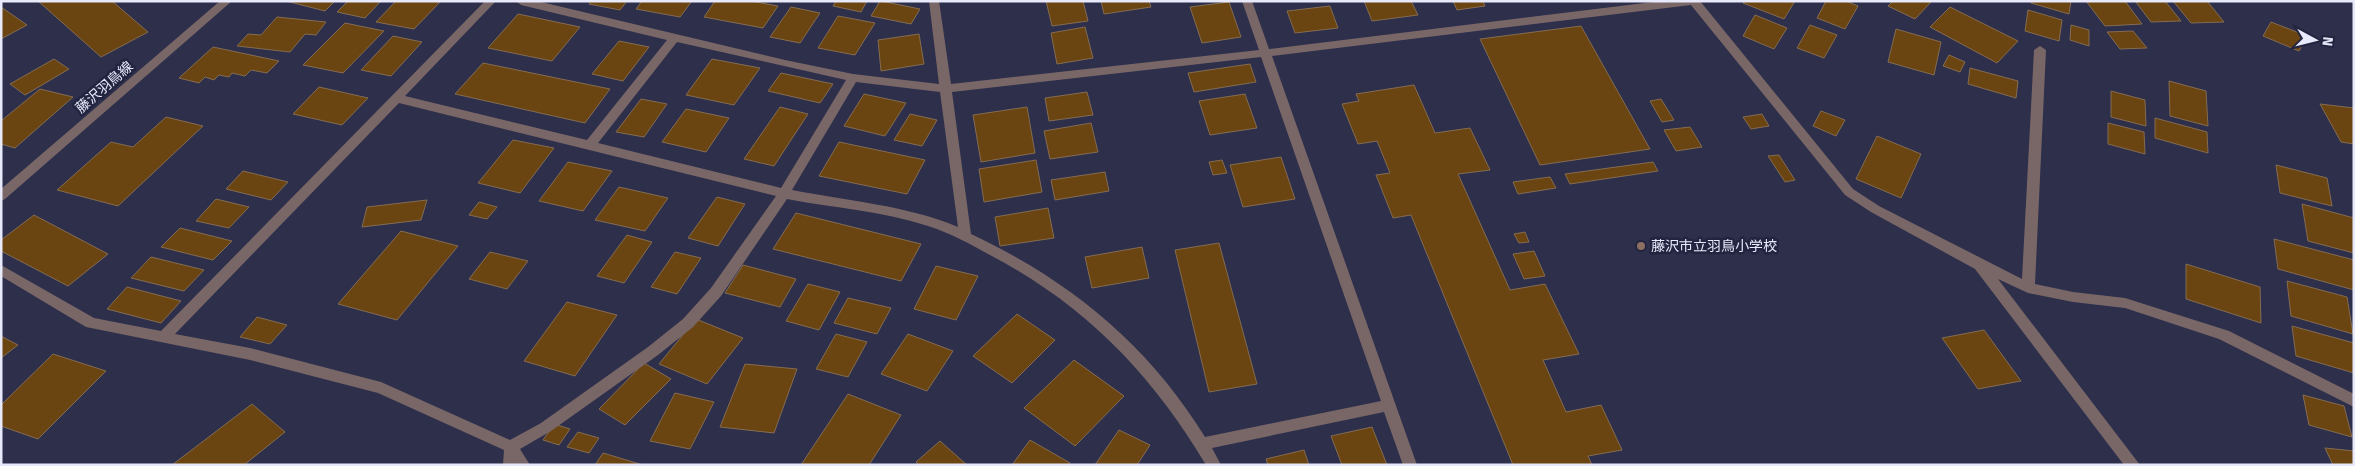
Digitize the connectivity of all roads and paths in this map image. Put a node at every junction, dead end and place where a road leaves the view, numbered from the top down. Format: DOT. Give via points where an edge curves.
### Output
graph roads {
  1 [pos="227,1"];
  2 [pos="491,1"];
  3 [pos="521,1"];
  4 [pos="934,1"];
  5 [pos="1247,1"];
  6 [pos="1693,1"];
  7 [pos="674,38"];
  8 [pos="2040,50"];
  9 [pos="1265,53"];
  10 [pos="853,78"];
  11 [pos="945,89"];
  12 [pos="397,98"];
  13 [pos="590,144"];
  14 [pos="784,194"];
  15 [pos="1,196"];
  16 [pos="965,236"];
  17 [pos="1980,266"];
  18 [pos="1,270"];
  19 [pos="2028,288"];
  20 [pos="163,338"];
  21 [pos="2354,401"];
  22 [pos="1389,405"];
  23 [pos="1203,444"];
  24 [pos="511,447"];
  25 [pos="510,465"];
  26 [pos="523,465"];
  27 [pos="1214,465"];
  28 [pos="1410,465"];
  29 [pos="2133,465"];
  1 -- 15 [label="street, 藤沢羽鳥線"];
  2 -- 12 [label="street"];
  3 -- 7 [label="street"];
  4 -- 11 [label="street"];
  5 -- 9 [label="street"];
  6 -- 9 [label="street"];
  6 -- 17 [label="street" via="1849,192"];
  7 -- 10 [label="street"];
  7 -- 13 [label="street"];
  8 -- 19 [label="street"];
  9 -- 11 [label="street"];
  9 -- 22 [label="street"];
  10 -- 11 [label="street"];
  10 -- 14 [label="street"];
  11 -- 16 [label="street"];
  12 -- 13 [label="street"];
  12 -- 20 [label="street"];
  13 -- 14 [label="street"];
  14 -- 16 [label="street" via="923,219"];
  14 -- 24 [label="street" via="716,292 688,323 546,427"];
  16 -- 23 [label="street" via="1022,263 1087,308 1146,366"];
  17 -- 19 [label="street"];
  17 -- 29 [label="street"];
  18 -- 20 [label="street" via="91,323"];
  19 -- 21 [label="street" via="2125,303 2224,335"];
  20 -- 24 [label="street" via="250,354 381,388"];
  22 -- 23 [label="street"];
  22 -- 28 [label="street"];
  23 -- 27 [label="street"];
  24 -- 25 [label="street"];
  24 -- 26 [label="street"];
}
